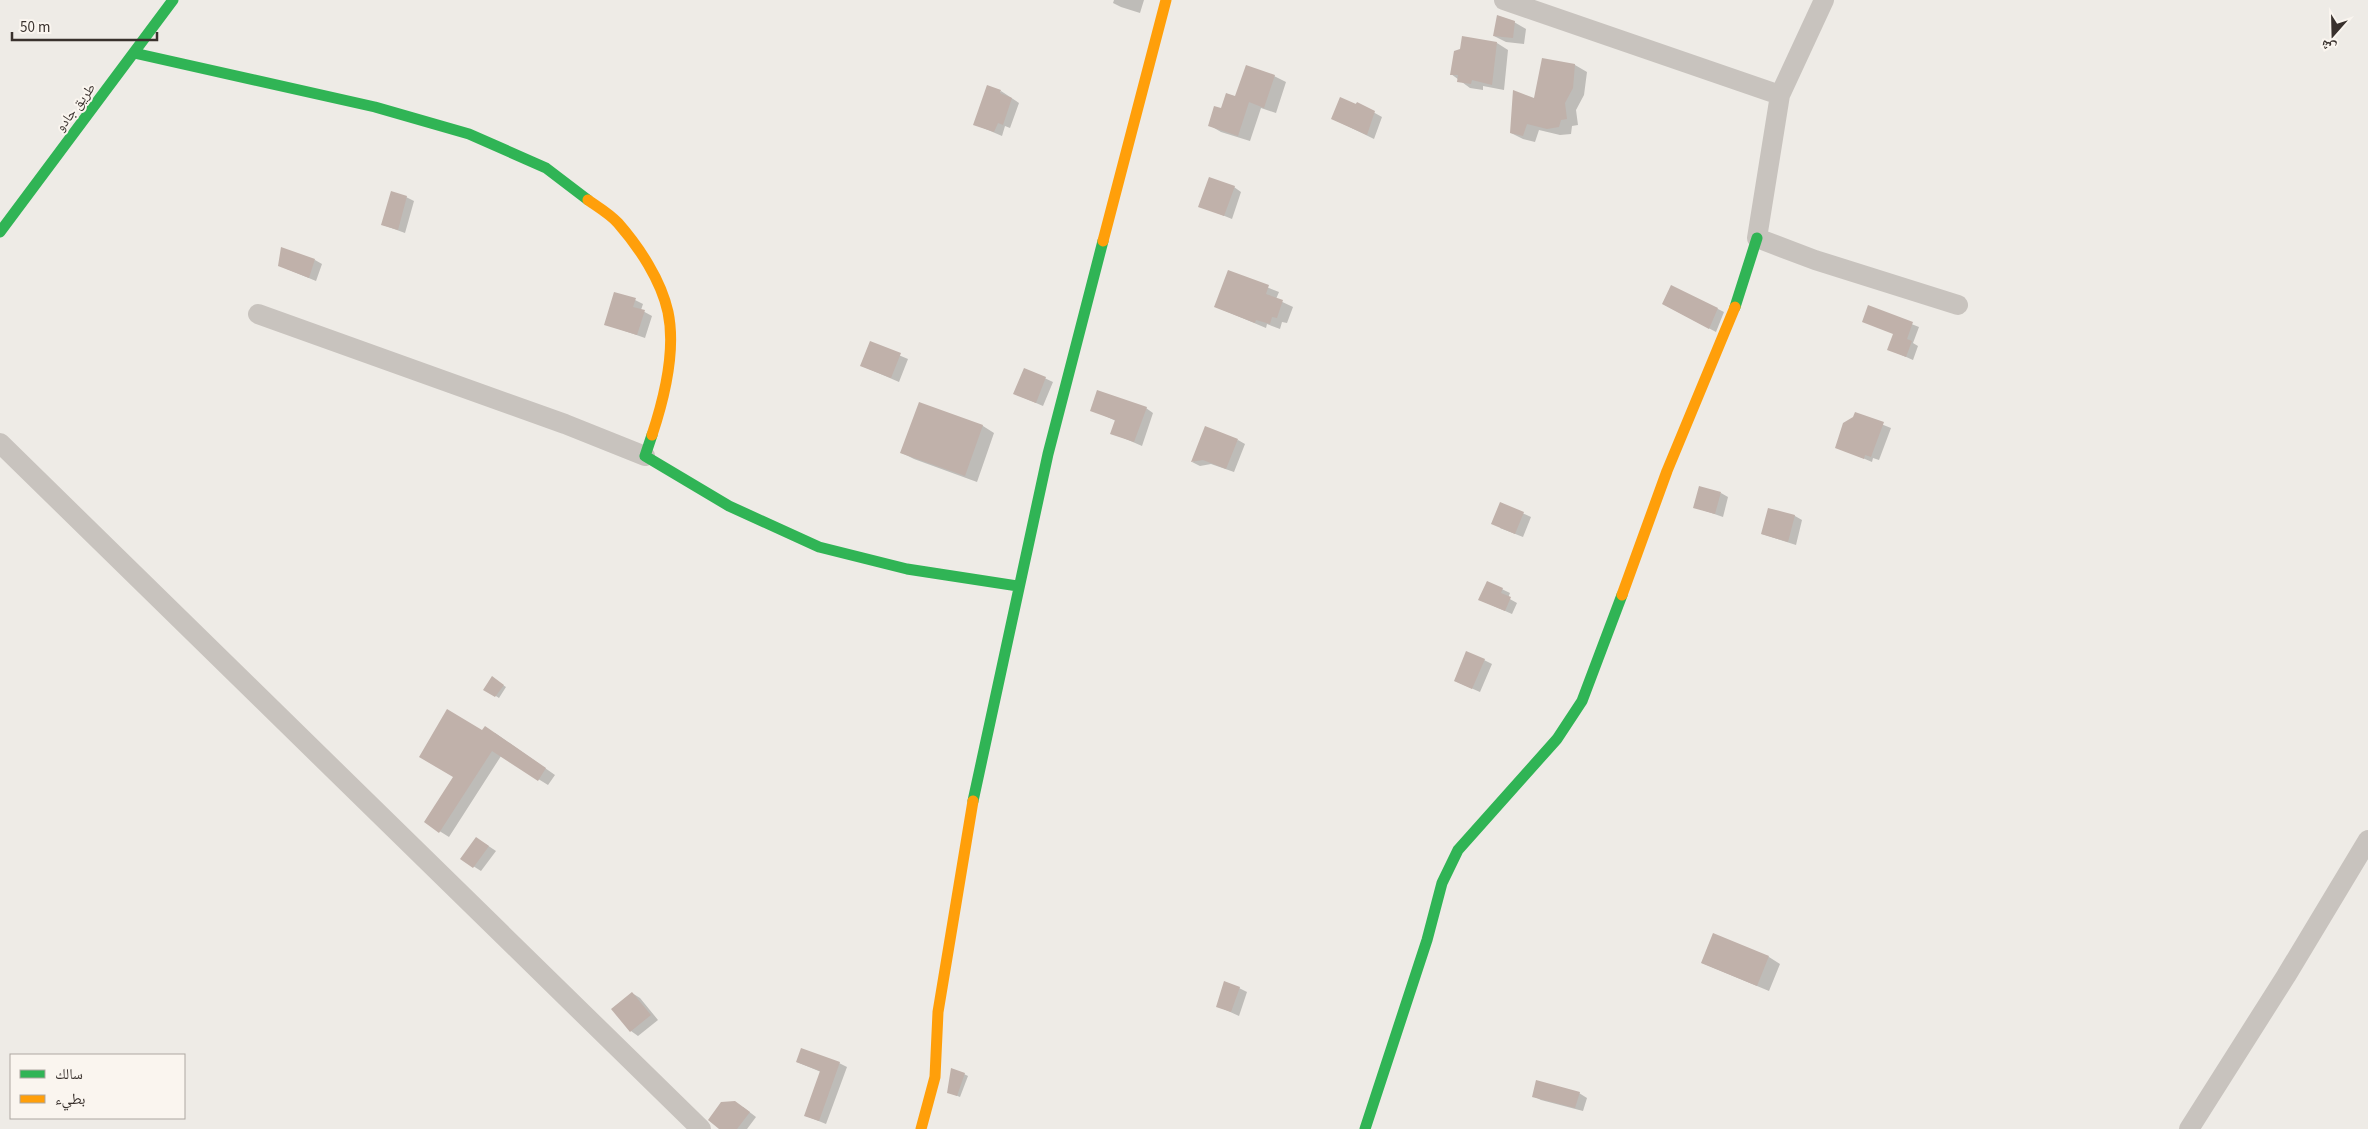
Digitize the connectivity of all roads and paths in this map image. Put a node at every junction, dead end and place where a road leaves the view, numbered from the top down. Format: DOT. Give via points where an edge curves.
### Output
graph roads {
  1 [pos="173,0"];
  2 [pos="1166,0"];
  3 [pos="1504,0"];
  4 [pos="1824,0"];
  5 [pos="134,53"];
  6 [pos="1780,96"];
  7 [pos="0,232"];
  8 [pos="1757,238"];
  9 [pos="1958,305"];
  10 [pos="258,314"];
  11 [pos="0,443"];
  12 [pos="645,456"];
  13 [pos="1018,586"];
  14 [pos="2368,840"];
  15 [pos="701,1129"];
  16 [pos="921,1129"];
  17 [pos="1365,1129"];
  18 [pos="2190,1129"];
  1 -- 5 [label="main road, طريق جادو"];
  2 -- 13 [label="main road" via="1048,454"];
  3 -- 6 [label="street"];
  4 -- 6 [label="street"];
  5 -- 7 [label="main road, طريق جادو"];
  5 -- 12 [label="main road" via="375,107 469,134 546,168 617,222 651,269 668,312 670,357 663,403"];
  6 -- 8 [label="street"];
  8 -- 9 [label="street" via="1815,260"];
  8 -- 17 [label="main road" via="1735,308 1667,471 1582,701 1558,739 1458,850 1442,883 1427,940"];
  10 -- 12 [label="street"];
  11 -- 15 [label="street"];
  12 -- 13 [label="main road" via="729,506 819,547 907,569"];
  13 -- 16 [label="main road" via="976,784 938,1012 935,1076"];
  14 -- 18 [label="street"];
}
